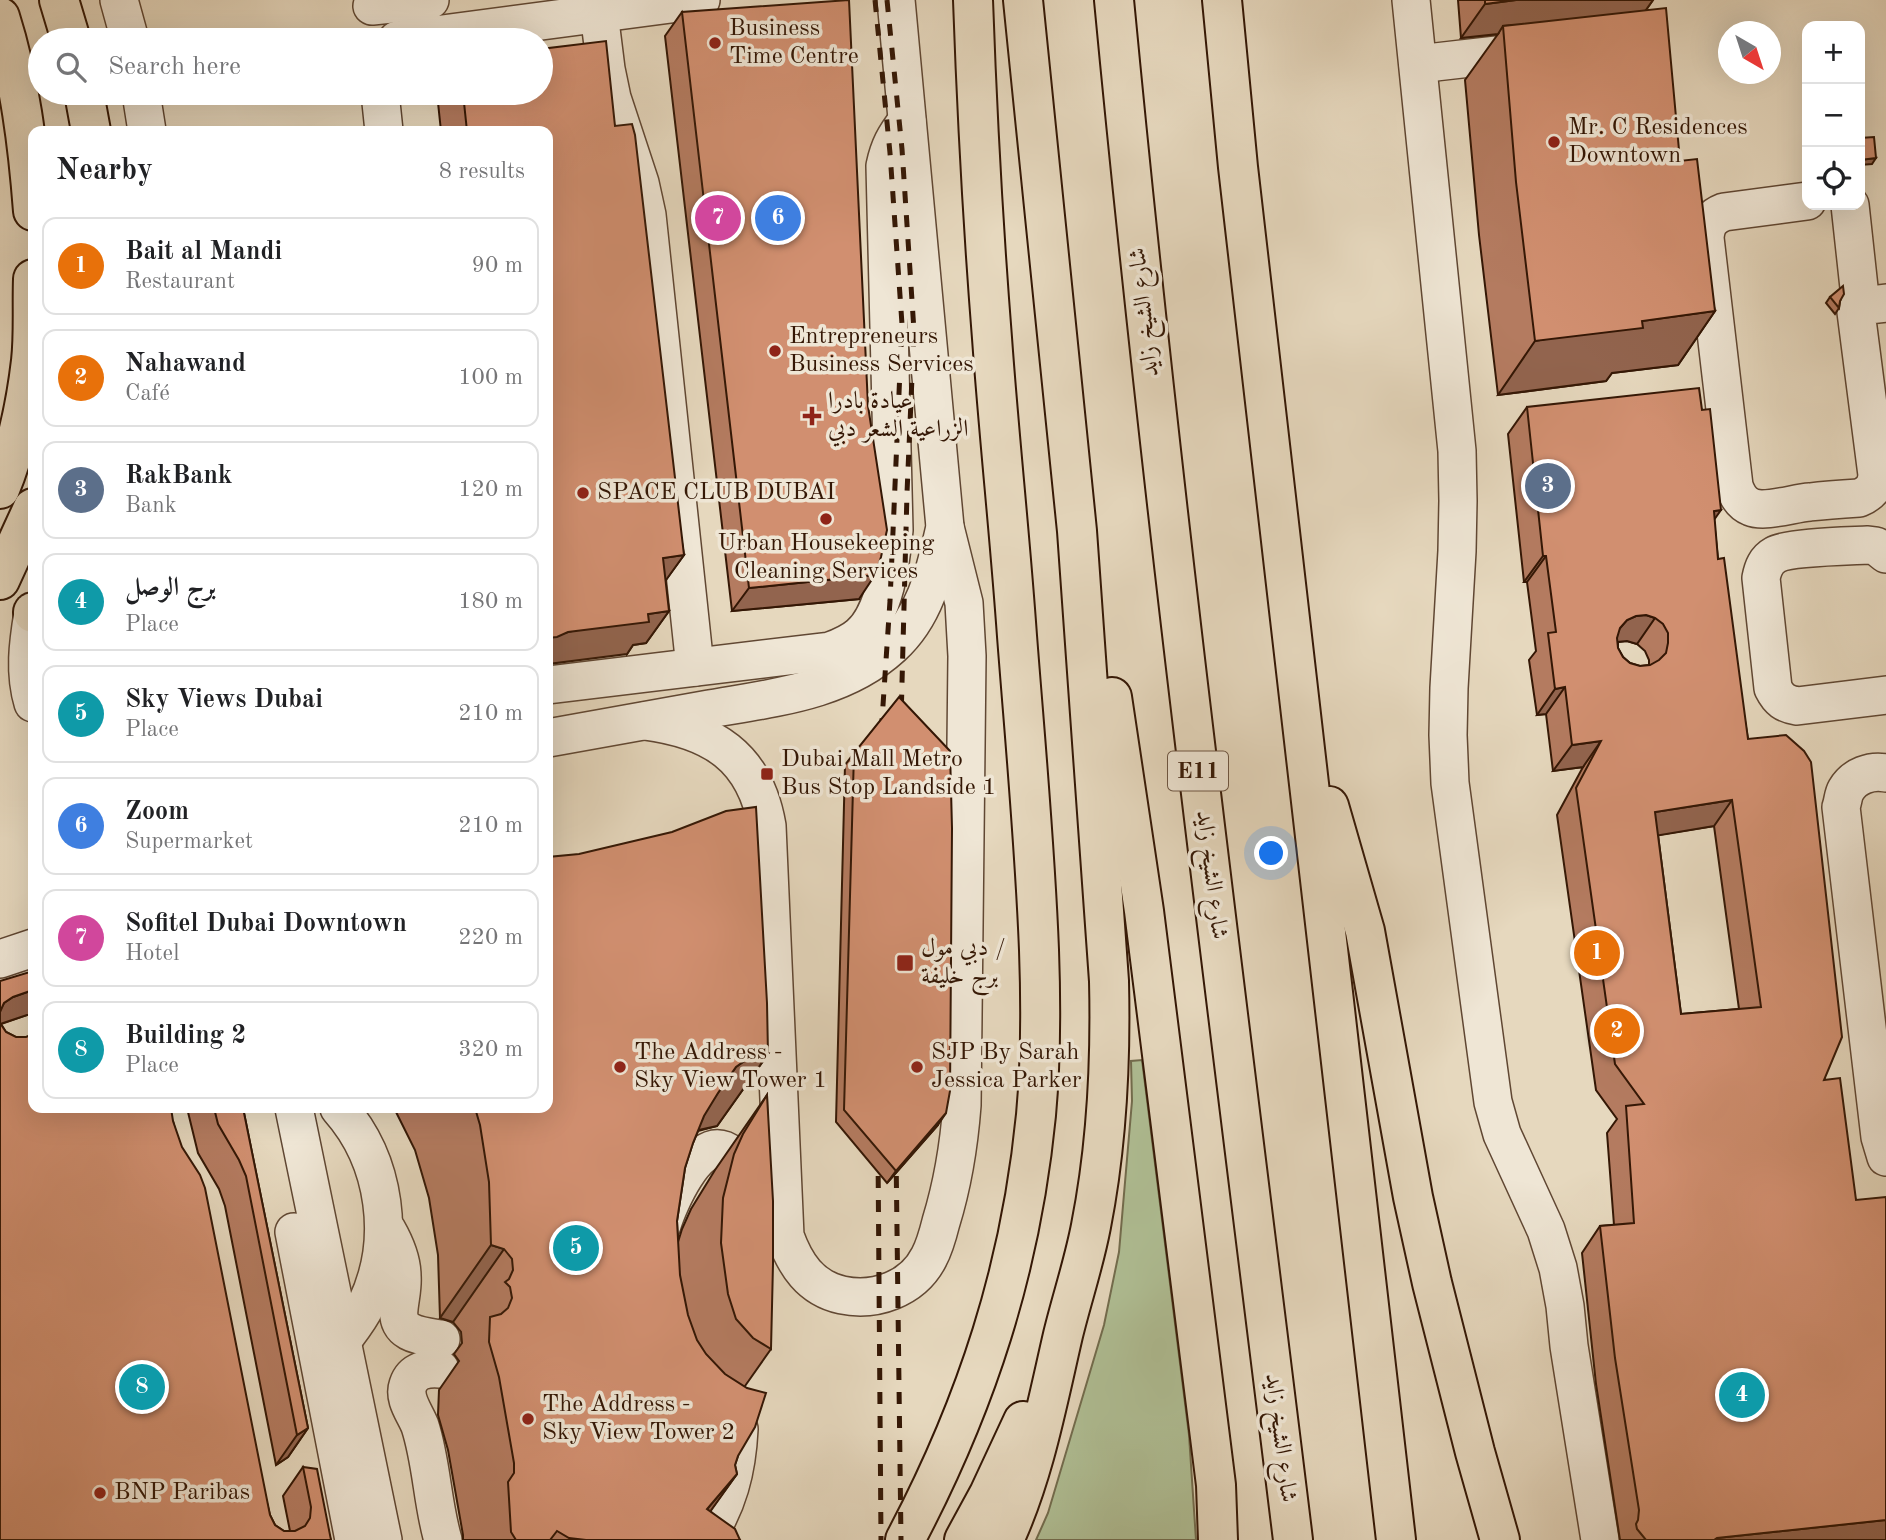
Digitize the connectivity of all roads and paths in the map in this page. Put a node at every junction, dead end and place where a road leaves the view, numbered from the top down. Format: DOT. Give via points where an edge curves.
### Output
graph roads {
  1 [pos="59,0"];
  2 [pos="118,0"];
  3 [pos="430,0"];
  4 [pos="701,0"];
  5 [pos="896,0"];
  6 [pos="973,0"];
  7 [pos="1023,0"];
  8 [pos="1114,0"];
  9 [pos="1222,0"];
  10 [pos="1411,0"];
  11 [pos="599,13"];
  12 [pos="373,15"];
  13 [pos="0,17"];
  14 [pos="67,28"];
  15 [pos="126,28"];
  16 [pos="487,28"];
  17 [pos="1561,47"];
  18 [pos="1418,64"];
  19 [pos="86,105"];
  20 [pos="143,105"];
  21 [pos="381,105"];
  22 [pos="908,120"];
  23 [pos="89,126"];
  24 [pos="146,126"];
  25 [pos="383,126"];
  26 [pos="28,150"];
  27 [pos="1802,202"];
  28 [pos="1851,210"];
  29 [pos="28,307"];
  30 [pos="1872,313"];
  31 [pos="28,377"];
  32 [pos="0,389"];
  33 [pos="0,489"];
  34 [pos="28,519"];
  35 [pos="945,527"];
  36 [pos="1077,531"];
  37 [pos="1882,548"];
  38 [pos="0,580"];
  39 [pos="28,620"];
  40 [pos="28,640"];
  41 [pos="0,662"];
  42 [pos="695,667"];
  43 [pos="28,673"];
  44 [pos="553,684"];
  45 [pos="1886,695"];
  46 [pos="1300,707"];
  47 [pos="645,721"];
  48 [pos="553,737"];
  49 [pos="1886,774"];
  50 [pos="28,950"];
  51 [pos="0,959"];
  52 [pos="271,1113"];
  53 [pos="295,1113"];
  54 [pos="344,1113"];
  55 [pos="1886,1157"];
  56 [pos="383,1222"];
  57 [pos="740,1226"];
  58 [pos="652,1260"];
  59 [pos="1063,1334"];
  60 [pos="342,1341"];
  61 [pos="741,1393"];
  62 [pos="358,1417"];
  63 [pos="702,1439"];
  64 [pos="738,1448"];
  65 [pos="338,1462"];
  66 [pos="304,1476"];
  67 [pos="442,1527"];
  68 [pos="373,1538"];
  69 [pos="705,1540"];
  70 [pos="905,1540"];
  71 [pos="964,1540"];
  72 [pos="1004,1540"];
  73 [pos="1218,1540"];
  74 [pos="1293,1540"];
  75 [pos="1396,1540"];
  76 [pos="1500,1540"];
  77 [pos="1600,1540"];
  1 -- 14 [label="main road"];
  2 -- 15 [label="street"];
  3 -- 12 [label="street"];
  4 -- 11 [label="street"];
  5 -- 22 [label="street"];
  6 -- 70 [label="main road" via="990,316 1035,862 1040,1047 1029,1175 1003,1300 962,1421"];
  7 -- 36 [label="main road"];
  8 -- 74 [label="main road, شارع الشيخ زايد / E11" via="1188,690"];
  9 -- 46 [label="main road"];
  10 -- 18 [label="street"];
  11 -- 16 [label="street"];
  11 -- 42 [label="street" via="612,98 647,215"];
  13 -- 26 [label="main road"];
  17 -- 18 [label="street"];
  18 -- 77 [label="street" via="1457,451 1450,783 1493,1102 1558,1268"];
  19 -- 23 [label="main road"];
  20 -- 24 [label="street"];
  21 -- 25 [label="street"];
  22 -- 35 [label="street"];
  22 -- 42 [label="street" via="894,137 886,166 894,530 887,579 872,620 847,645 830,651"];
  27 -- 30 [label="street" via="1724,212 1709,221 1706,229 1734,486 1744,503 1762,509 1860,498 1872,490 1877,475"];
  28 -- 30 [label="street"];
  29 -- 32 [label="main road"];
  31 -- 33 [label="main road"];
  34 -- 38 [label="main road"];
  35 -- 47 [label="street" via="933,582 917,615 894,645 865,668 788,695"];
  35 -- 47 [label="street" via="964,603 968,656 962,1105 954,1173 936,1239 916,1275 899,1288 859,1298 838,1295 812,1280 792,1256 785,1236 764,808 750,775 720,745 681,727"];
  36 -- 59 [label="main road" via="1110,1043 1097,1189"];
  36 -- 73 [label="main road" via="1096,590 1144,911 1216,1485"];
  37 -- 45 [label="street" via="1868,545 1782,552 1767,561 1761,578 1773,688 1779,699 1797,706"];
  39 -- 41 [label="street"];
  40 -- 43 [label="street"];
  42 -- 44 [label="street"];
  46 -- 75 [label="main road"];
  46 -- 76 [label="main road" via="1365,931 1432,1283"];
  47 -- 48 [label="street"];
  49 -- 55 [label="street" via="1876,771 1859,777 1846,790 1841,807"];
  50 -- 51 [label="street"];
  52 -- 65 [label="street"];
  53 -- 60 [label="street"];
  54 -- 56 [label="street" via="373,1165"];
  56 -- 60 [label="street" via="375,1284"];
  56 -- 67 [label="street" via="401,1266 398,1311 402,1326 440,1354 430,1368 412,1376 407,1395 426,1450"];
  57 -- 58 [label="street" via="734,1159 716,1147 705,1151 678,1187"];
  59 -- 71 [label="main road" via="1005,1463"];
  59 -- 72 [label="main road" via="1040,1435"];
  60 -- 62 [label="street"];
  61 -- 64 [label="street"];
  62 -- 65 [label="street"];
  62 -- 68 [label="street"];
  63 -- 64 [label="street"];
  64 -- 69 [label="street" via="732,1486"];
  65 -- 66 [label="street"];
  65 -- 68 [label="street"];
  67 -- 68 [label="street"];
}
